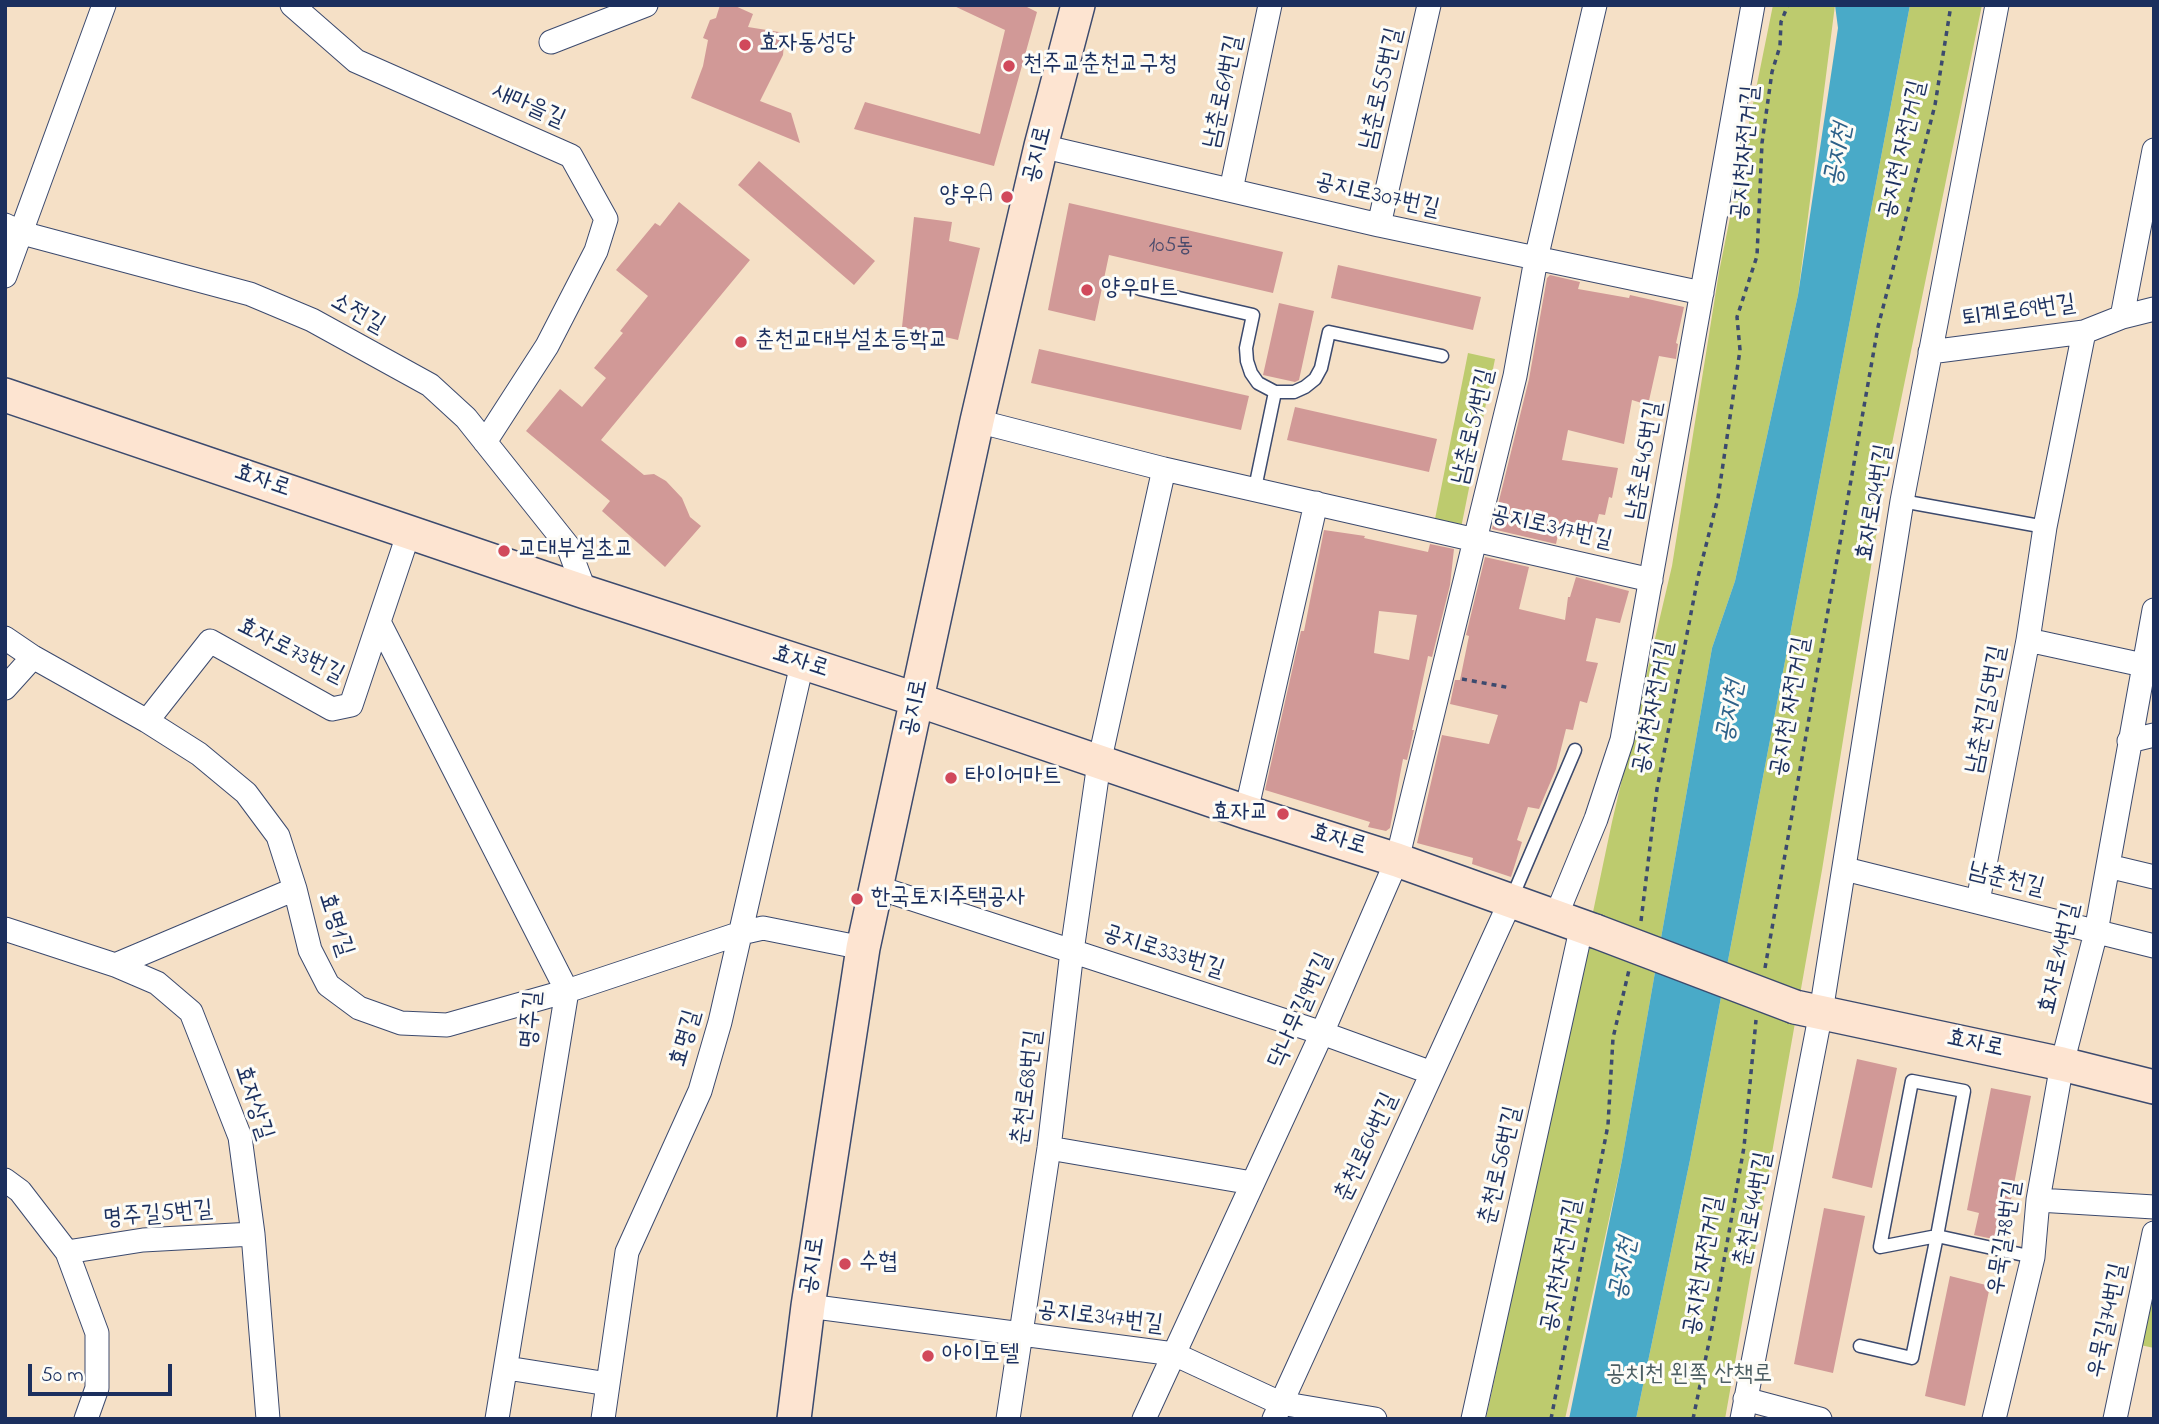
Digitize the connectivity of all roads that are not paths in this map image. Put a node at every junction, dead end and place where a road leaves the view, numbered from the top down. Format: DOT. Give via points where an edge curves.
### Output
graph roads {
  1 [pos="104,5"];
  2 [pos="292,5"];
  3 [pos="646,5"];
  4 [pos="1270,5"];
  5 [pos="1429,5"];
  6 [pos="1595,5"];
  7 [pos="1997,5"];
  8 [pos="1748,6"];
  9 [pos="1072,8"];
  10 [pos="551,42"];
  11 [pos="1041,146"];
  12 [pos="2154,150"];
  13 [pos="1231,190"];
  14 [pos="1379,225"];
  15 [pos="13,229"];
  16 [pos="1536,259"];
  17 [pos="5,276"];
  18 [pos="1140,289"];
  19 [pos="1702,293"];
  20 [pos="2154,309"];
  21 [pos="2122,317"];
  22 [pos="2084,332"];
  23 [pos="1930,352"];
  24 [pos="1442,356"];
  25 [pos="1275,392"];
  26 [pos="5,395"];
  27 [pos="977,421"];
  28 [pos="485,442"];
  29 [pos="1164,469"];
  30 [pos="1255,488"];
  31 [pos="1902,501"];
  32 [pos="1316,503"];
  33 [pos="2045,527"];
  34 [pos="409,532"];
  35 [pos="1475,538"];
  36 [pos="1651,580"];
  37 [pos="585,592"];
  38 [pos="2154,610"];
  39 [pos="380,624"];
  40 [pos="5,638"];
  41 [pos="2028,640"];
  42 [pos="33,657"];
  43 [pos="802,664"];
  44 [pos="2143,665"];
  45 [pos="5,688"];
  46 [pos="918,700"];
  47 [pos="147,721"];
  48 [pos="2154,735"];
  49 [pos="2129,741"];
  50 [pos="1575,750"];
  51 [pos="1099,763"];
  52 [pos="1246,812"];
  53 [pos="1397,860"];
  54 [pos="2108,866"];
  55 [pos="1845,869"];
  56 [pos="2154,877"];
  57 [pos="876,887"];
  58 [pos="295,889"];
  59 [pos="1511,900"];
  60 [pos="1978,901"];
  61 [pos="1578,924"];
  62 [pos="5,929"];
  63 [pos="2096,932"];
  64 [pos="741,933"];
  65 [pos="2154,946"];
  66 [pos="863,948"];
  67 [pos="1072,951"];
  68 [pos="115,965"];
  69 [pos="566,991"];
  70 [pos="1808,1009"];
  71 [pos="1322,1033"];
  72 [pos="2062,1064"];
  73 [pos="1432,1073"];
  74 [pos="2154,1087"];
  75 [pos="1049,1148"];
  76 [pos="5,1180"];
  77 [pos="1252,1183"];
  78 [pos="2038,1200"];
  79 [pos="2154,1207"];
  80 [pos="2154,1233"];
  81 [pos="253,1234"];
  82 [pos="1937,1236"];
  83 [pos="67,1252"];
  84 [pos="2034,1257"];
  85 [pos="808,1306"];
  86 [pos="1022,1335"];
  87 [pos="1860,1346"];
  88 [pos="1174,1354"];
  89 [pos="506,1368"];
  90 [pos="608,1384"];
  91 [pos="1743,1409"];
  92 [pos="1277,1411"];
  93 [pos="86,1419"];
  94 [pos="268,1419"];
  95 [pos="497,1419"];
  96 [pos="603,1419"];
  97 [pos="794,1419"];
  98 [pos="1008,1419"];
  99 [pos="1144,1419"];
  100 [pos="1375,1419"];
  101 [pos="1473,1419"];
  102 [pos="1821,1419"];
  103 [pos="1994,1419"];
  104 [pos="2115,1419"];
  1 -- 15 [label="street"];
  2 -- 28 [label="street, 새마을길" via="356,61 571,156 606,219 596,251 547,346"];
  3 -- 10 [label="street"];
  4 -- 13 [label="street, 남춘로61번길"];
  5 -- 14 [label="street, 남춘로55번길"];
  6 -- 16 [label="street, 남춘로51번길"];
  7 -- 23 [label="street, 효자로24번길"];
  8 -- 19 [label="street, 남춘로45번길"];
  9 -- 11 [label="street, 공지로"];
  11 -- 13 [label="street, 공지로307번길"];
  11 -- 27 [label="street, 공지로"];
  12 -- 21 [label="street"];
  13 -- 14 [label="street, 공지로307번길"];
  14 -- 16 [label="street, 공지로307번길"];
  15 -- 17 [label="street"];
  15 -- 28 [label="street, 소전길" via="250,294 312,320 430,385 467,418"];
  16 -- 19 [label="street, 공지로307번길"];
  16 -- 35 [label="street, 남춘로51번길" via="1515,376"];
  18 -- 25 [label="lane" via="1254,315 1247,361 1258,383"];
  19 -- 36 [label="street, 남춘로45번길"];
  20 -- 21 [label="street, 퇴계로69번길"];
  21 -- 22 [label="street, 퇴계로69번길"];
  22 -- 23 [label="street, 퇴계로69번길"];
  22 -- 33 [label="street, 남춘천길5번길"];
  23 -- 31 [label="street, 효자로24번길"];
  24 -- 25 [label="lane" via="1329,332 1315,379 1294,393"];
  25 -- 30 [label="lane"];
  26 -- 34 [label="street, 효자로"];
  27 -- 29 [label="street, 공지로317번길"];
  27 -- 46 [label="street, 공지로"];
  28 -- 37 [label="street, 소전길" via="568,546"];
  29 -- 30 [label="street, 공지로317번길"];
  29 -- 51 [label="street"];
  30 -- 32 [label="street, 공지로317번길"];
  31 -- 33 [label="lane"];
  31 -- 55 [label="street, 효자로24번길"];
  32 -- 35 [label="street, 공지로317번길"];
  32 -- 52 [label="street"];
  33 -- 41 [label="street, 남춘천길5번길"];
  34 -- 37 [label="street, 효자로"];
  34 -- 39 [label="street, 효자로73번길"];
  35 -- 36 [label="street, 공지로317번길"];
  35 -- 53 [label="street, 남춘로51번길"];
  36 -- 61 [label="street, 남춘로45번길" via="1622,740 1596,818"];
  37 -- 43 [label="street, 효자로"];
  38 -- 44 [label="street, 효자로14번길"];
  39 -- 47 [label="street, 효자로73번길" via="351,705 332,709 211,641"];
  39 -- 69 [label="street, 명주길"];
  40 -- 42 [label="street, 효명1길"];
  41 -- 44 [label="street"];
  41 -- 60 [label="street, 남춘천길5번길"];
  42 -- 45 [label="street"];
  42 -- 47 [label="street, 효명1길"];
  43 -- 46 [label="street, 효자로"];
  43 -- 64 [label="street, 효명길"];
  44 -- 49 [label="street, 효자로14번길"];
  46 -- 51 [label="street, 효자로"];
  46 -- 57 [label="street, 공지로"];
  47 -- 58 [label="street, 효명1길" via="199,754 246,793 278,836"];
  48 -- 49 [label="street"];
  49 -- 54 [label="street, 효자로14번길"];
  50 -- 59 [label="lane"];
  51 -- 52 [label="street, 효자로"];
  51 -- 67 [label="street, 춘천로68번길"];
  52 -- 53 [label="street, 효자로"];
  53 -- 59 [label="street, 효자로"];
  53 -- 71 [label="street, 닥나무길9번길"];
  54 -- 56 [label="street"];
  54 -- 63 [label="street, 효자로14번길"];
  55 -- 60 [label="street, 남춘천길"];
  55 -- 70 [label="street, 효자로24번길"];
  57 -- 66 [label="street, 공지로"];
  57 -- 67 [label="street, 공지로333번길"];
  58 -- 68 [label="street"];
  58 -- 69 [label="street, 효명1길" via="310,950 328,985 359,1008 401,1023 447,1025"];
  59 -- 61 [label="street, 효자로"];
  59 -- 73 [label="street, 춘천로64번길"];
  60 -- 63 [label="street, 남춘천길"];
  61 -- 70 [label="street, 효자로, bridge"];
  61 -- 101 [label="street, 춘천로56번길"];
  62 -- 68 [label="street, 효자상길"];
  63 -- 65 [label="street, 남춘천길"];
  63 -- 72 [label="street, 효자로14번길"];
  64 -- 66 [label="street, 효명1길" via="763,928"];
  64 -- 69 [label="street, 효명1길"];
  64 -- 90 [label="street, 효명길" via="700,1091 627,1252"];
  66 -- 85 [label="street, 공지로"];
  67 -- 71 [label="street, 공지로333번길"];
  67 -- 75 [label="street, 춘천로68번길"];
  68 -- 81 [label="street, 효자상길" via="157,983 191,1012 240,1137"];
  69 -- 89 [label="street, 명주길"];
  70 -- 72 [label="street, 효자로"];
  70 -- 91 [label="street, 춘천로44번길"];
  71 -- 73 [label="street, 공지로333번길"];
  71 -- 77 [label="street, 닥나무길9번길"];
  72 -- 74 [label="street, 효자로"];
  72 -- 78 [label="street, 우묵길78번길"];
  73 -- 92 [label="street, 춘천로64번길"];
  75 -- 77 [label="street"];
  75 -- 86 [label="street, 춘천로68번길"];
  76 -- 83 [label="street" via="20,1191"];
  77 -- 88 [label="street, 닥나무길9번길"];
  78 -- 79 [label="street"];
  78 -- 84 [label="street, 우묵길78번길"];
  80 -- 104 [label="street, 우묵길74번길"];
  81 -- 83 [label="street, 명주길5번길" via="142,1240"];
  81 -- 94 [label="street, 효자상길"];
  82 -- 82 [label="lane" via="1880,1247 1912,1081 1964,1091"];
  82 -- 84 [label="lane"];
  82 -- 87 [label="lane" via="1912,1358"];
  83 -- 93 [label="street" via="97,1333 97,1388"];
  84 -- 103 [label="street, 우묵길78번길"];
  85 -- 86 [label="street, 공지로347번길"];
  85 -- 97 [label="street, 공지로"];
  86 -- 88 [label="street, 공지로347번길"];
  86 -- 98 [label="street, 춘천로68번길"];
  88 -- 92 [label="street, 공지로347번길"];
  88 -- 99 [label="street, 닥나무길9번길"];
  89 -- 90 [label="street"];
  89 -- 95 [label="street, 명주길"];
  90 -- 96 [label="street, 효명길"];
  91 -- 102 [label="street"];
  92 -- 100 [label="street, 공지로347번길"];
}
